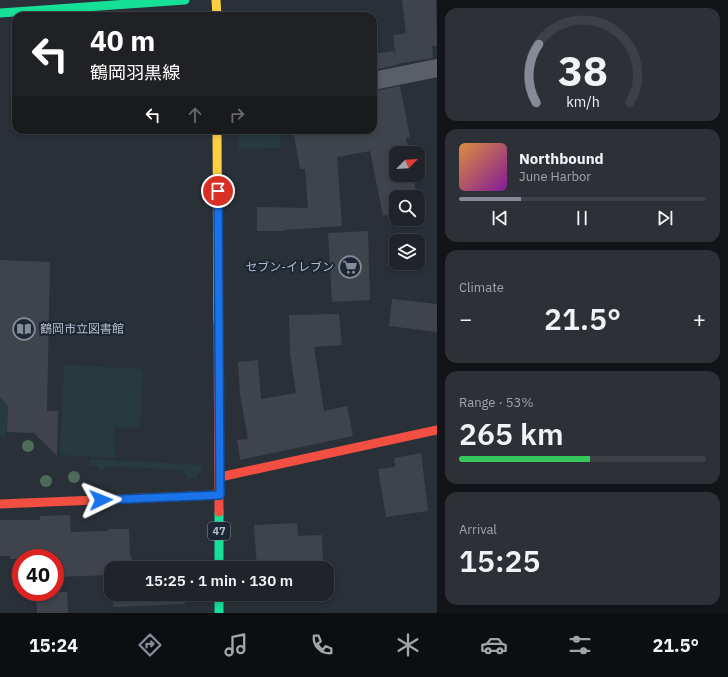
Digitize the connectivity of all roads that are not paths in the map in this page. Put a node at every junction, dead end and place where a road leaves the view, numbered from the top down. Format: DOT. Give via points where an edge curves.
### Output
graph roads {
  1 [pos="184,0"];
  2 [pos="216,0"];
  3 [pos="12,12"];
  4 [pos="14,12"];
  5 [pos="216,12"];
  6 [pos="0,13"];
  7 [pos="437,68"];
  8 [pos="377,80"];
  9 [pos="217,134"];
  10 [pos="437,430"];
  11 [pos="220,477"];
  12 [pos="220,495"];
  13 [pos="0,504"];
  14 [pos="219,561"];
  15 [pos="219,601"];
  16 [pos="219,613"];
  1 -- 4 [label="street"];
  2 -- 5 [label="street"];
  3 -- 6 [label="street"];
  7 -- 8 [label="street"];
  9 -- 11 [label="street, 47"];
  10 -- 11 [label="street"];
  11 -- 12 [label="street, 47"];
  12 -- 13 [label="street"];
  12 -- 14 [label="street, 47"];
  15 -- 16 [label="street"];
}
